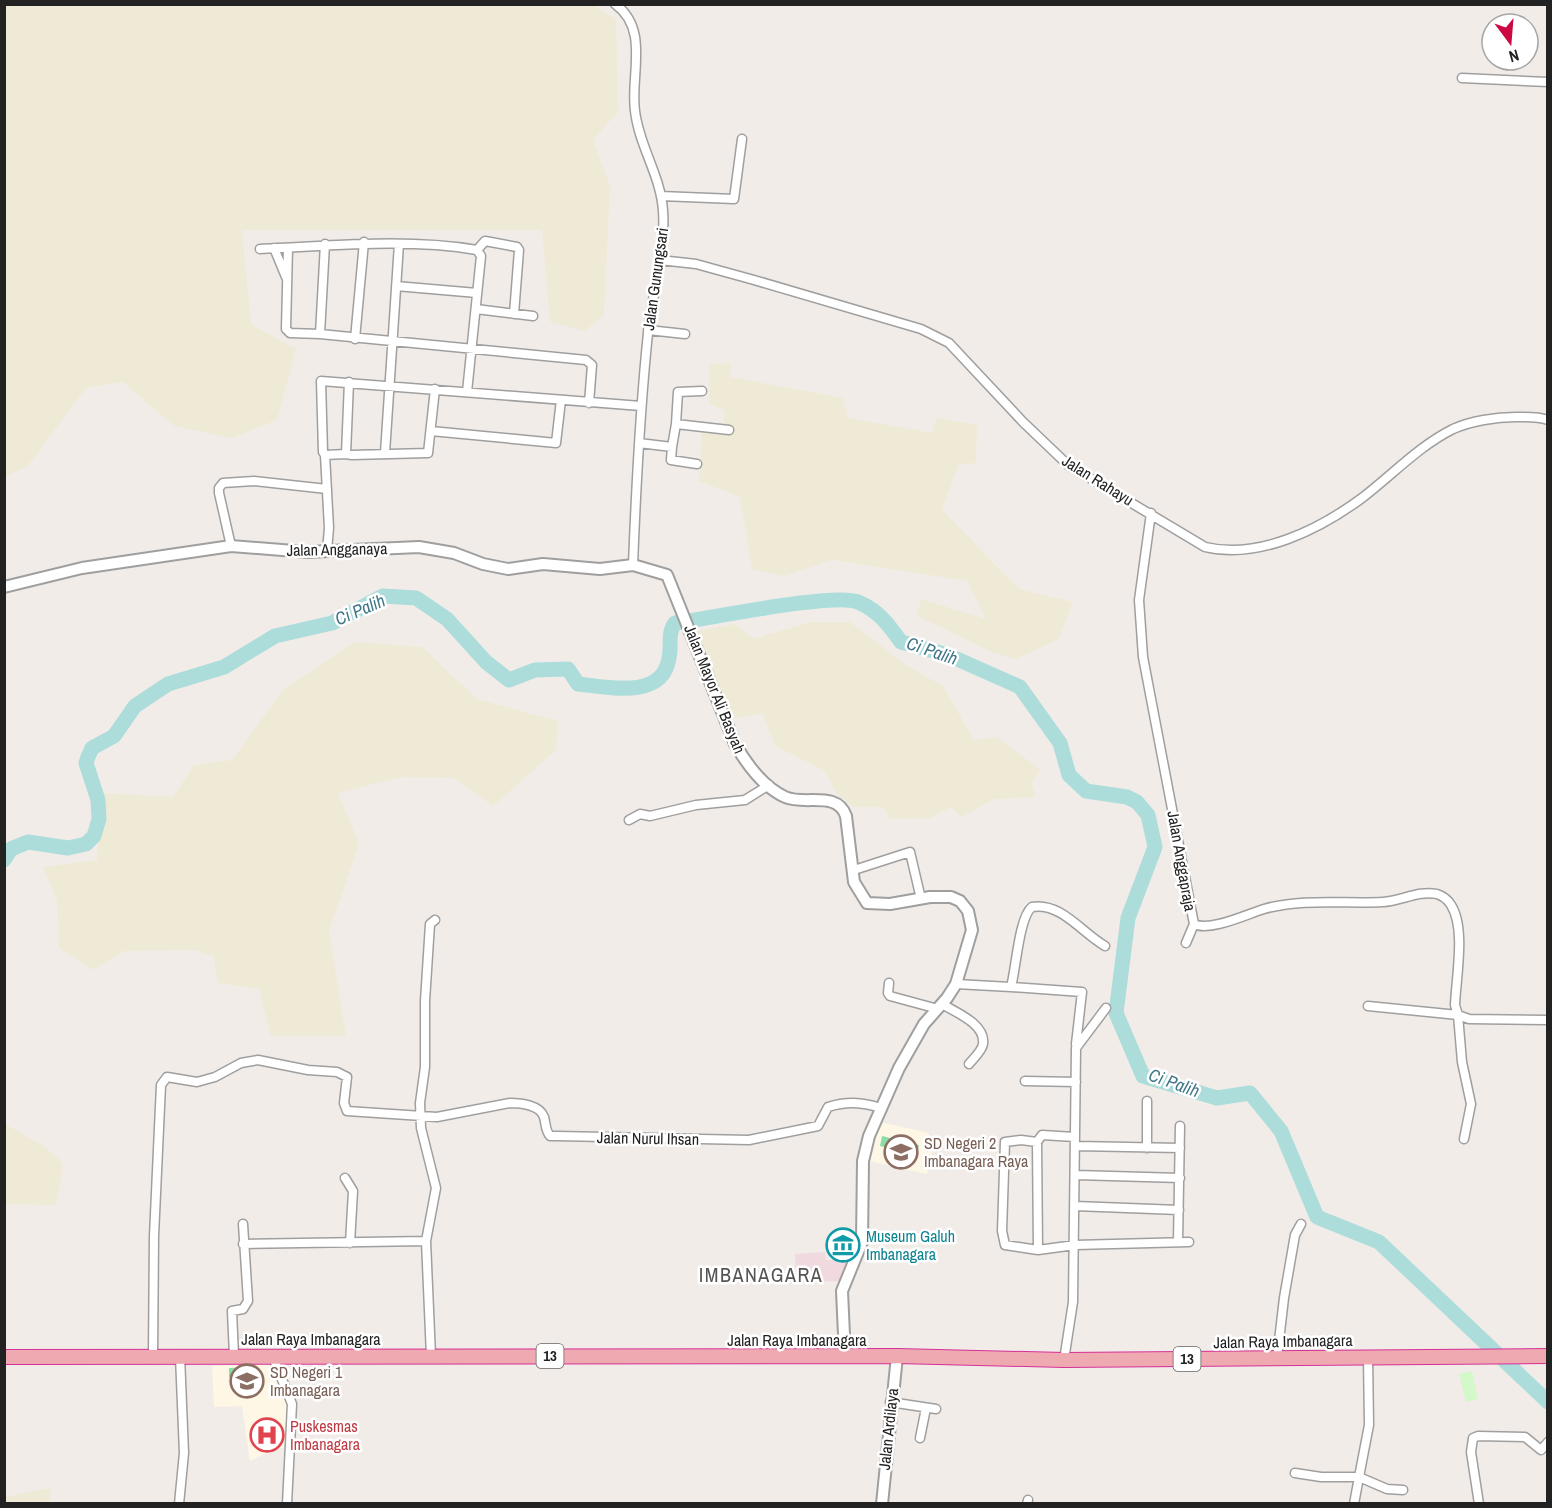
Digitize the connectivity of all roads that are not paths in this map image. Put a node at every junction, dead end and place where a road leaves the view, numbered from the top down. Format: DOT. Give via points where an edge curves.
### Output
graph roads {
  1 [pos="615,4"];
  2 [pos="1462,78"];
  3 [pos="1548,82"];
  4 [pos="742,139"];
  5 [pos="661,196"];
  6 [pos="364,242"];
  7 [pos="325,244"];
  8 [pos="399,244"];
  9 [pos="274,248"];
  10 [pos="288,248"];
  11 [pos="260,249"];
  12 [pos="477,250"];
  13 [pos="660,260"];
  14 [pos="286,277"];
  15 [pos="396,286"];
  16 [pos="477,293"];
  17 [pos="476,309"];
  18 [pos="514,314"];
  19 [pos="533,316"];
  20 [pos="648,330"];
  21 [pos="320,334"];
  22 [pos="685,334"];
  23 [pos="355,339"];
  24 [pos="392,342"];
  25 [pos="472,351"];
  26 [pos="350,382"];
  27 [pos="389,385"];
  28 [pos="435,389"];
  29 [pos="702,391"];
  30 [pos="467,392"];
  31 [pos="561,400"];
  32 [pos="589,403"];
  33 [pos="641,406"];
  34 [pos="1548,420"];
  35 [pos="676,424"];
  36 [pos="729,430"];
  37 [pos="431,431"];
  38 [pos="639,443"];
  39 [pos="672,447"];
  40 [pos="386,453"];
  41 [pos="346,454"];
  42 [pos="325,455"];
  43 [pos="697,464"];
  44 [pos="327,489"];
  45 [pos="1151,513"];
  46 [pos="231,546"];
  47 [pos="327,550"];
  48 [pos="633,565"];
  49 [pos="4,587"];
  50 [pos="769,785"];
  51 [pos="629,820"];
  52 [pos="854,870"];
  53 [pos="921,899"];
  54 [pos="435,920"];
  55 [pos="1194,924"];
  56 [pos="1186,944"];
  57 [pos="1105,946"];
  58 [pos="890,983"];
  59 [pos="956,984"];
  60 [pos="1011,987"];
  61 [pos="1368,1006"];
  62 [pos="940,1007"];
  63 [pos="1107,1008"];
  64 [pos="1081,1014"];
  65 [pos="1458,1015"];
  66 [pos="1548,1020"];
  67 [pos="1096,1022"];
  68 [pos="1076,1047"];
  69 [pos="969,1064"];
  70 [pos="1025,1081"];
  71 [pos="1076,1082"];
  72 [pos="1147,1101"];
  73 [pos="881,1108"];
  74 [pos="420,1117"];
  75 [pos="1180,1126"];
  76 [pos="1075,1137"];
  77 [pos="1464,1139"];
  78 [pos="1037,1142"];
  79 [pos="1075,1146"];
  80 [pos="1147,1148"];
  81 [pos="1180,1148"];
  82 [pos="1076,1175"];
  83 [pos="345,1178"];
  84 [pos="1180,1178"];
  85 [pos="1075,1206"];
  86 [pos="1179,1210"];
  87 [pos="243,1224"];
  88 [pos="1300,1224"];
  89 [pos="426,1241"];
  90 [pos="1178,1242"];
  91 [pos="1189,1242"];
  92 [pos="350,1243"];
  93 [pos="243,1244"];
  94 [pos="1075,1245"];
  95 [pos="1038,1250"];
  96 [pos="4,1347"];
  97 [pos="47,1355"];
  98 [pos="153,1355"];
  99 [pos="272,1355"];
  100 [pos="180,1356"];
  101 [pos="234,1356"];
  102 [pos="431,1356"];
  103 [pos="897,1356"];
  104 [pos="1548,1356"];
  105 [pos="4,1357"];
  106 [pos="845,1357"];
  107 [pos="1277,1358"];
  108 [pos="1368,1358"];
  109 [pos="1064,1360"];
  110 [pos="890,1402"];
  111 [pos="926,1408"];
  112 [pos="936,1410"];
  113 [pos="920,1438"];
  114 [pos="1548,1442"];
  115 [pos="1295,1473"];
  116 [pos="1359,1477"];
  117 [pos="1403,1490"];
  118 [pos="179,1503"];
  119 [pos="287,1503"];
  120 [pos="882,1503"];
  121 [pos="1354,1503"];
  122 [pos="1479,1503"];
  1 -- 5 [label="street, Jalan Gunungsari" via="627,14 634,28 634,110"];
  2 -- 3 [label="street"];
  4 -- 5 [label="street" via="734,200"];
  5 -- 13 [label="street, Jalan Gunungsari"];
  6 -- 7 [label="street"];
  6 -- 8 [label="street"];
  6 -- 23 [label="street"];
  7 -- 10 [label="street"];
  7 -- 21 [label="street"];
  8 -- 12 [label="street"];
  8 -- 15 [label="street"];
  9 -- 10 [label="street"];
  9 -- 11 [label="street"];
  9 -- 14 [label="street"];
  10 -- 14 [label="street"];
  12 -- 16 [label="street" via="481,256"];
  12 -- 18 [label="street" via="485,241 519,250"];
  13 -- 20 [label="street, Jalan Gunungsari"];
  13 -- 45 [label="street, Jalan Rahayu" via="696,264 754,280 886,318 942,339 967,359 1068,465"];
  14 -- 21 [label="street" via="286,329 290,333"];
  15 -- 16 [label="street"];
  15 -- 24 [label="street"];
  16 -- 17 [label="street"];
  17 -- 18 [label="street"];
  17 -- 25 [label="street"];
  18 -- 19 [label="street"];
  20 -- 22 [label="street"];
  20 -- 33 [label="street, Jalan Gunungsari"];
  21 -- 23 [label="street"];
  23 -- 24 [label="street"];
  24 -- 25 [label="street"];
  24 -- 27 [label="street"];
  25 -- 30 [label="street"];
  25 -- 32 [label="street" via="590,362"];
  26 -- 27 [label="street"];
  26 -- 41 [label="street"];
  26 -- 42 [label="street" via="320,382"];
  27 -- 28 [label="street"];
  27 -- 40 [label="street"];
  28 -- 30 [label="street"];
  28 -- 37 [label="street"];
  29 -- 35 [label="street" via="678,392"];
  30 -- 31 [label="street"];
  31 -- 32 [label="street"];
  31 -- 37 [label="street" via="556,443"];
  32 -- 33 [label="street"];
  33 -- 38 [label="street, Jalan Gunungsari"];
  34 -- 45 [label="street, Jalan Rahayu" via="1508,417 1455,428 1340,513 1271,544 1228,549 1205,547"];
  35 -- 36 [label="street"];
  35 -- 39 [label="street"];
  37 -- 40 [label="street" via="428,453"];
  38 -- 39 [label="street"];
  38 -- 48 [label="street, Jalan Gunungsari"];
  39 -- 43 [label="street" via="671,460"];
  40 -- 41 [label="street"];
  41 -- 42 [label="street"];
  42 -- 44 [label="street"];
  44 -- 46 [label="street" via="254,481 223,483 219,493"];
  44 -- 47 [label="street"];
  45 -- 55 [label="street, Jalan Anggapraja" via="1139,600 1143,657"];
  46 -- 47 [label="street, Jalan Angganaya" via="295,552"];
  46 -- 49 [label="street, Jalan Angganaya" via="82,568"];
  47 -- 48 [label="street, Jalan Angganaya" via="419,547 508,569 543,564 600,569"];
  48 -- 50 [label="street, Jalan Mayor Ali Basyah" via="667,575 735,744 746,764"];
  50 -- 51 [label="street" via="745,800 696,805 650,816 640,814"];
  50 -- 52 [label="street, Jalan Mayor Ali Basyah" via="790,799 828,800 841,807 846,816"];
  52 -- 53 [label="street, Jalan Mayor Ali Basyah" via="855,882 867,903"];
  52 -- 53 [label="street" via="910,852"];
  53 -- 59 [label="street, Jalan Mayor Ali Basyah" via="951,897 968,911 972,930"];
  54 -- 74 [label="street" via="430,924 427,949"];
  55 -- 56 [label="street"];
  55 -- 65 [label="street, Jalan Anggapraja" via="1208,927 1291,904 1383,902 1418,894 1444,897 1457,924"];
  57 -- 60 [label="street" via="1064,914 1048,907 1032,907 1027,911 1020,935"];
  58 -- 62 [label="street" via="890,996"];
  59 -- 60 [label="street"];
  59 -- 62 [label="street, Jalan Mayor Ali Basyah"];
  60 -- 64 [label="street" via="1079,991 1083,995"];
  61 -- 65 [label="street"];
  62 -- 69 [label="street" via="972,1022 982,1039 982,1047"];
  62 -- 73 [label="street, Jalan Mayor Ali Basyah" via="924,1024"];
  63 -- 67 [label="street"];
  64 -- 67 [label="street"];
  64 -- 68 [label="street"];
  65 -- 66 [label="street" via="1469,1019"];
  65 -- 77 [label="street" via="1471,1104"];
  67 -- 68 [label="street"];
  68 -- 71 [label="street"];
  70 -- 71 [label="street"];
  71 -- 76 [label="street"];
  72 -- 80 [label="street"];
  73 -- 74 [label="street, Jalan Nurul Ihsan" via="866,1103 838,1104 828,1107 818,1126 749,1140 550,1136 543,1114 522,1103"];
  73 -- 106 [label="street, Jalan Mayor Ali Basyah" via="863,1161 862,1242 842,1291"];
  74 -- 89 [label="street" via="435,1188"];
  74 -- 98 [label="street" via="347,1111 347,1077 337,1072 258,1060 197,1082 173,1076 162,1080"];
  75 -- 81 [label="street"];
  76 -- 78 [label="street" via="1042,1136"];
  76 -- 79 [label="street"];
  78 -- 95 [label="street"];
  78 -- 95 [label="street" via="1005,1142 1002,1232 1007,1246"];
  79 -- 80 [label="street"];
  79 -- 82 [label="street"];
  80 -- 81 [label="street"];
  81 -- 84 [label="street"];
  82 -- 84 [label="street"];
  82 -- 85 [label="street"];
  83 -- 92 [label="street" via="353,1191"];
  84 -- 86 [label="street"];
  85 -- 86 [label="street"];
  85 -- 94 [label="street"];
  86 -- 90 [label="street"];
  87 -- 93 [label="street"];
  88 -- 107 [label="street" via="1284,1298"];
  89 -- 92 [label="street"];
  89 -- 102 [label="street"];
  90 -- 91 [label="street"];
  90 -- 94 [label="street"];
  92 -- 93 [label="street"];
  93 -- 101 [label="street" via="248,1301 243,1309 232,1311"];
  94 -- 95 [label="street"];
  94 -- 109 [label="street" via="1073,1302"];
  96 -- 97 [label="highway, Jalan Raya Imbanagara / 13"];
  97 -- 98 [label="highway, Jalan Raya Imbanagara / 13"];
  97 -- 105 [label="highway, Jalan Raya Imbanagara / 13"];
  98 -- 100 [label="highway, Jalan Raya Imbanagara / 13"];
  99 -- 101 [label="highway, Jalan Raya Imbanagara / 13"];
  99 -- 102 [label="highway, Jalan Raya Imbanagara / 13"];
  99 -- 119 [label="street" via="292,1404"];
  100 -- 101 [label="highway, Jalan Raya Imbanagara / 13"];
  100 -- 118 [label="street" via="184,1453"];
  102 -- 106 [label="highway, Jalan Raya Imbanagara / 13"];
  103 -- 106 [label="highway, Jalan Raya Imbanagara / 13"];
  103 -- 109 [label="highway, Jalan Raya Imbanagara / 13"];
  103 -- 110 [label="street, Jalan Ardilaya"];
  104 -- 108 [label="highway, Jalan Raya Imbanagara / 13"];
  107 -- 108 [label="highway, Jalan Raya Imbanagara / 13"];
  107 -- 109 [label="highway, Jalan Raya Imbanagara / 13"];
  108 -- 116 [label="street" via="1369,1425"];
  110 -- 111 [label="street"];
  110 -- 120 [label="street, Jalan Ardilaya"];
  111 -- 112 [label="street"];
  111 -- 113 [label="street"];
  114 -- 122 [label="street" via="1540,1450 1525,1437 1473,1438 1471,1452"];
  115 -- 116 [label="street"];
  116 -- 117 [label="street" via="1387,1489"];
  116 -- 121 [label="street"];
}
